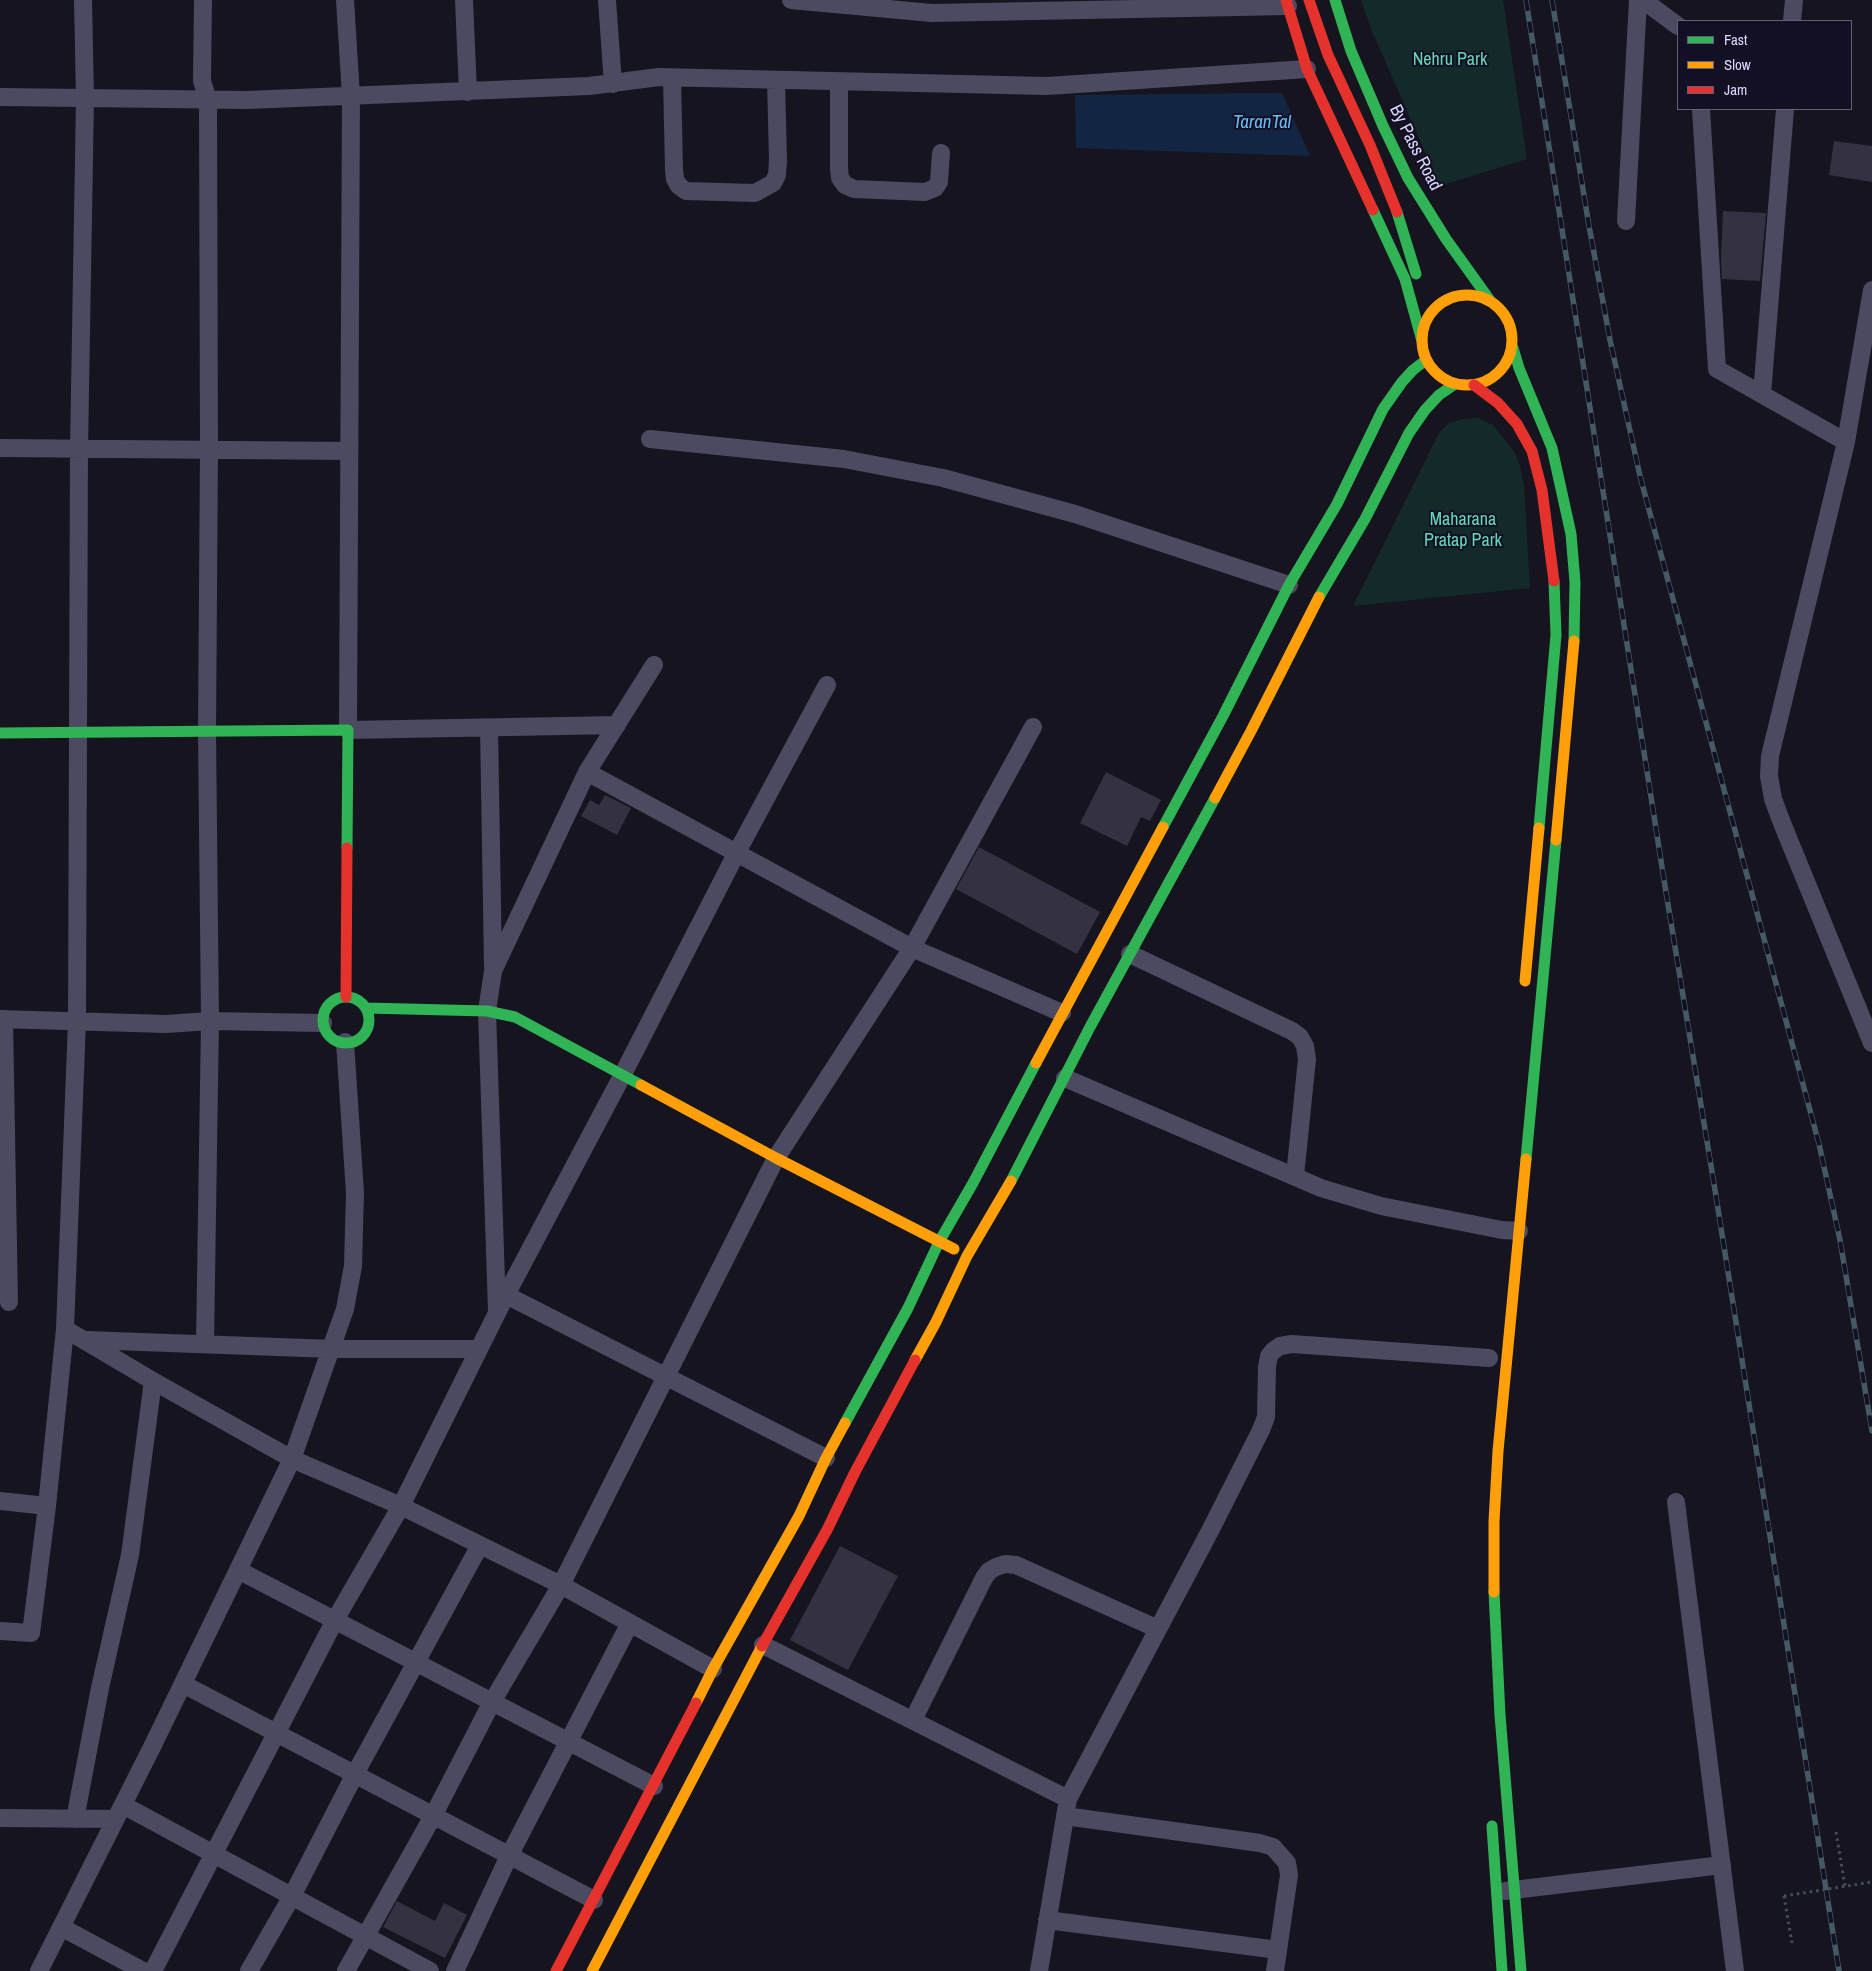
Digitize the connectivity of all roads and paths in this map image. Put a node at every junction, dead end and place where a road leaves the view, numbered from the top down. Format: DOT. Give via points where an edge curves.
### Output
graph roads {
  1 [pos="83,0"];
  2 [pos="203,0"];
  3 [pos="344,0"];
  4 [pos="464,0"];
  5 [pos="607,0"];
  6 [pos="791,0"];
  7 [pos="1309,0"];
  8 [pos="1335,0"];
  9 [pos="1341,0"];
  10 [pos="1638,0"];
  11 [pos="1643,0"];
  12 [pos="1794,0"];
  13 [pos="1287,3"];
  14 [pos="1792,20"];
  15 [pos="1677,25"];
  16 [pos="1351,51"];
  17 [pos="1307,69"];
  18 [pos="672,78"];
  19 [pos="776,80"];
  20 [pos="839,82"];
  21 [pos="612,84"];
  22 [pos="468,92"];
  23 [pos="351,96"];
  24 [pos="0,97"];
  25 [pos="85,99"];
  26 [pos="208,100"];
  27 [pos="1701,110"];
  28 [pos="1785,110"];
  29 [pos="1370,145"];
  30 [pos="940,153"];
  31 [pos="1402,195"];
  32 [pos="1626,221"];
  33 [pos="1461,281"];
  34 [pos="1872,290"];
  35 [pos="1471,294"];
  36 [pos="1489,299"];
  37 [pos="1425,322"];
  38 [pos="1422,341"];
  39 [pos="1513,348"];
  40 [pos="1426,360"];
  41 [pos="1455,384"];
  42 [pos="1474,385"];
  43 [pos="1762,394"];
  44 [pos="650,439"];
  45 [pos="1846,442"];
  46 [pos="0,448"];
  47 [pos="79,449"];
  48 [pos="210,450"];
  49 [pos="349,451"];
  50 [pos="1289,585"];
  51 [pos="654,665"];
  52 [pos="827,685"];
  53 [pos="617,725"];
  54 [pos="1033,727"];
  55 [pos="489,728"];
  56 [pos="348,730"];
  57 [pos="206,731"];
  58 [pos="0,732"];
  59 [pos="77,732"];
  60 [pos="587,772"];
  61 [pos="736,854"];
  62 [pos="912,948"];
  63 [pos="1130,954"];
  64 [pos="493,971"];
  65 [pos="1524,992"];
  66 [pos="346,997"];
  67 [pos="366,1008"];
  68 [pos="487,1011"];
  69 [pos="1062,1013"];
  70 [pos="2,1019"];
  71 [pos="77,1021"];
  72 [pos="210,1021"];
  73 [pos="323,1023"];
  74 [pos="345,1042"];
  75 [pos="1872,1043"];
  76 [pos="622,1076"];
  77 [pos="1065,1078"];
  78 [pos="776,1158"];
  79 [pos="1295,1176"];
  80 [pos="1506,1230"];
  81 [pos="939,1242"];
  82 [pos="967,1256"];
  83 [pos="506,1295"];
  84 [pos="9,1302"];
  85 [pos="497,1312"];
  86 [pos="65,1329"];
  87 [pos="84,1340"];
  88 [pos="205,1344"];
  89 [pos="332,1348"];
  90 [pos="479,1348"];
  91 [pos="1489,1358"];
  92 [pos="668,1376"];
  93 [pos="153,1381"];
  94 [pos="826,1458"];
  95 [pos="292,1460"];
  96 [pos="0,1501"];
  97 [pos="1676,1502"];
  98 [pos="47,1506"];
  99 [pos="401,1506"];
  100 [pos="480,1545"];
  101 [pos="238,1570"];
  102 [pos="561,1585"];
  103 [pos="335,1620"];
  104 [pos="630,1623"];
  105 [pos="1158,1629"];
  106 [pos="0,1632"];
  107 [pos="763,1645"];
  108 [pos="416,1662"];
  109 [pos="713,1669"];
  110 [pos="183,1684"];
  111 [pos="492,1702"];
  112 [pos="913,1720"];
  113 [pos="278,1734"];
  114 [pos="569,1742"];
  115 [pos="355,1774"];
  116 [pos="654,1786"];
  117 [pos="1068,1799"];
  118 [pos="119,1812"];
  119 [pos="1491,1812"];
  120 [pos="433,1816"];
  121 [pos="1065,1816"];
  122 [pos="0,1818"];
  123 [pos="75,1819"];
  124 [pos="1836,1832"];
  125 [pos="214,1854"];
  126 [pos="509,1856"];
  127 [pos="1722,1865"];
  128 [pos="1872,1882"];
  129 [pos="1845,1886"];
  130 [pos="1515,1890"];
  131 [pos="1496,1891"];
  132 [pos="292,1896"];
  133 [pos="594,1900"];
  134 [pos="1047,1920"];
  135 [pos="61,1927"];
  136 [pos="364,1936"];
  137 [pos="1792,1943"];
  138 [pos="1278,1950"];
  139 [pos="39,1971"];
  140 [pos="143,1971"];
  141 [pos="153,1971"];
  142 [pos="249,1971"];
  143 [pos="346,1971"];
  144 [pos="430,1971"];
  145 [pos="455,1971"];
  146 [pos="556,1971"];
  147 [pos="592,1971"];
  148 [pos="1039,1971"];
  149 [pos="1275,1971"];
  150 [pos="1502,1971"];
  151 [pos="1521,1971"];
  152 [pos="1734,1971"];
  1 -- 25 [label="street"];
  2 -- 26 [label="street" via="202,81"];
  3 -- 23 [label="street"];
  4 -- 22 [label="street"];
  5 -- 21 [label="street"];
  6 -- 13 [label="street" via="932,13"];
  7 -- 29 [label="main road" via="1328,55"];
  8 -- 16 [label="main road, By Pass Road"];
  9 -- 16 [label="street"];
  10 -- 32 [label="street"];
  11 -- 15 [label="street"];
  12 -- 14 [label="street"];
  13 -- 17 [label="main road"];
  16 -- 36 [label="main road, By Pass Road" via="1408,178"];
  17 -- 20 [label="street" via="1047,86"];
  17 -- 38 [label="main road" via="1405,279"];
  18 -- 19 [label="street"];
  18 -- 19 [label="street" via="674,169 679,186 686,191 755,193 773,183 777,175"];
  18 -- 21 [label="street"];
  19 -- 20 [label="street"];
  20 -- 30 [label="street" via="839,168 845,185 854,189 924,192 935,188 939,182"];
  21 -- 22 [label="street"];
  22 -- 23 [label="street"];
  23 -- 26 [label="street"];
  23 -- 49 [label="street"];
  24 -- 25 [label="street"];
  25 -- 26 [label="street"];
  25 -- 47 [label="street"];
  26 -- 48 [label="street"];
  27 -- 43 [label="street" via="1717,369"];
  28 -- 43 [label="street"];
  29 -- 31 [label="main road"];
  29 -- 37 [label="main road" via="1401,223"];
  33 -- 35 [label="main road"];
  34 -- 45 [label="street"];
  35 -- 36 [label="main road"];
  35 -- 37 [label="main road" via="1452,296 1436,307"];
  36 -- 39 [label="main road" via="1504,312 1512,329"];
  37 -- 38 [label="main road"];
  38 -- 40 [label="main road"];
  39 -- 42 [label="main road" via="1506,366 1492,379"];
  39 -- 80 [label="main road" via="1552,448 1571,534 1575,634"];
  40 -- 41 [label="main road" via="1438,375"];
  40 -- 50 [label="main road" via="1412,370 1383,409 1337,504"];
  41 -- 42 [label="main road"];
  41 -- 63 [label="main road" via="1439,395 1409,433"];
  42 -- 65 [label="main road" via="1498,403 1517,424 1532,451 1550,533 1556,635"];
  43 -- 45 [label="street"];
  44 -- 50 [label="street" via="844,459 943,478 1076,514"];
  45 -- 75 [label="street" via="1770,756 1769,776 1776,807"];
  46 -- 47 [label="street"];
  47 -- 48 [label="street"];
  47 -- 59 [label="street"];
  48 -- 49 [label="street"];
  48 -- 57 [label="street"];
  49 -- 56 [label="street"];
  50 -- 69 [label="main road" via="1224,716"];
  51 -- 53 [label="street"];
  52 -- 61 [label="street"];
  53 -- 55 [label="street"];
  53 -- 60 [label="street"];
  54 -- 62 [label="street"];
  55 -- 56 [label="street"];
  55 -- 64 [label="street"];
  56 -- 57 [label="main road"];
  56 -- 66 [label="main road"];
  57 -- 59 [label="main road"];
  57 -- 72 [label="street"];
  58 -- 59 [label="main road"];
  59 -- 71 [label="street"];
  60 -- 61 [label="street"];
  60 -- 64 [label="street"];
  61 -- 62 [label="street"];
  61 -- 76 [label="street"];
  62 -- 69 [label="street"];
  62 -- 78 [label="street"];
  63 -- 77 [label="main road"];
  63 -- 79 [label="street" via="1300,1037 1307,1059"];
  64 -- 68 [label="street"];
  66 -- 67 [label="main road" via="354,998"];
  66 -- 73 [label="main road" via="331,1002 326,1008"];
  67 -- 68 [label="main road"];
  67 -- 74 [label="main road" via="365,1031 353,1041"];
  68 -- 76 [label="main road" via="514,1017"];
  68 -- 85 [label="street"];
  69 -- 81 [label="main road"];
  70 -- 71 [label="street"];
  70 -- 84 [label="street"];
  71 -- 72 [label="street" via="166,1024"];
  71 -- 86 [label="street"];
  72 -- 73 [label="street"];
  72 -- 88 [label="street"];
  73 -- 74 [label="main road" via="330,1037"];
  74 -- 89 [label="street" via="355,1193 353,1266 345,1309"];
  76 -- 78 [label="main road"];
  76 -- 83 [label="street"];
  77 -- 79 [label="street"];
  77 -- 82 [label="main road"];
  78 -- 81 [label="main road"];
  78 -- 92 [label="street"];
  79 -- 80 [label="street" via="1321,1188 1381,1206"];
  80 -- 130 [label="main road" via="1494,1591 1500,1715"];
  81 -- 82 [label="main road"];
  81 -- 94 [label="main road" via="908,1308"];
  82 -- 107 [label="main road" via="827,1530"];
  83 -- 85 [label="street"];
  83 -- 92 [label="street"];
  85 -- 90 [label="street"];
  86 -- 87 [label="street"];
  86 -- 98 [label="street"];
  87 -- 88 [label="street"];
  87 -- 93 [label="street"];
  88 -- 89 [label="street"];
  89 -- 90 [label="street"];
  89 -- 95 [label="street"];
  90 -- 99 [label="street"];
  91 -- 105 [label="street" via="1292,1344 1273,1351 1267,1367 1266,1417 1261,1430"];
  92 -- 94 [label="street"];
  92 -- 102 [label="street"];
  93 -- 95 [label="street"];
  93 -- 123 [label="street" via="130,1555"];
  94 -- 109 [label="main road" via="799,1516"];
  95 -- 99 [label="street"];
  95 -- 101 [label="street"];
  96 -- 98 [label="street"];
  97 -- 127 [label="street"];
  98 -- 106 [label="street" via="31,1633"];
  99 -- 100 [label="street"];
  99 -- 103 [label="street"];
  100 -- 102 [label="street"];
  100 -- 108 [label="street"];
  101 -- 103 [label="street"];
  101 -- 110 [label="street"];
  102 -- 104 [label="street"];
  102 -- 111 [label="street"];
  103 -- 108 [label="street"];
  103 -- 113 [label="street"];
  104 -- 109 [label="street"];
  104 -- 114 [label="street"];
  105 -- 112 [label="street" via="1016,1565 1004,1564 989,1571 984,1578"];
  105 -- 117 [label="street"];
  107 -- 112 [label="street"];
  107 -- 147 [label="main road"];
  108 -- 111 [label="street"];
  108 -- 115 [label="street"];
  109 -- 116 [label="main road"];
  110 -- 113 [label="street"];
  110 -- 118 [label="street"];
  111 -- 114 [label="street"];
  111 -- 120 [label="street"];
  112 -- 117 [label="street"];
  113 -- 115 [label="street"];
  113 -- 125 [label="street"];
  114 -- 116 [label="street"];
  114 -- 126 [label="street"];
  115 -- 120 [label="street"];
  115 -- 132 [label="street"];
  116 -- 133 [label="main road"];
  117 -- 121 [label="street"];
  118 -- 123 [label="street"];
  118 -- 125 [label="street"];
  118 -- 135 [label="street"];
  119 -- 131 [label="main road"];
  120 -- 126 [label="street"];
  120 -- 136 [label="street"];
  121 -- 134 [label="street"];
  121 -- 138 [label="street" via="1273,1847 1287,1863 1289,1875"];
  122 -- 123 [label="street"];
  124 -- 129 [label="path"];
  125 -- 132 [label="street"];
  125 -- 141 [label="street"];
  126 -- 133 [label="street"];
  126 -- 145 [label="street"];
  127 -- 130 [label="street"];
  127 -- 152 [label="street"];
  128 -- 129 [label="path, bridge"];
  129 -- 137 [label="path, bridge" via="1784,1896"];
  130 -- 131 [label="street"];
  130 -- 151 [label="main road"];
  131 -- 150 [label="main road"];
  132 -- 136 [label="street"];
  132 -- 142 [label="street"];
  133 -- 146 [label="main road"];
  134 -- 138 [label="street"];
  134 -- 148 [label="street"];
  135 -- 139 [label="street"];
  135 -- 140 [label="street"];
  136 -- 143 [label="street"];
  136 -- 144 [label="street"];
  138 -- 149 [label="street"];
}
